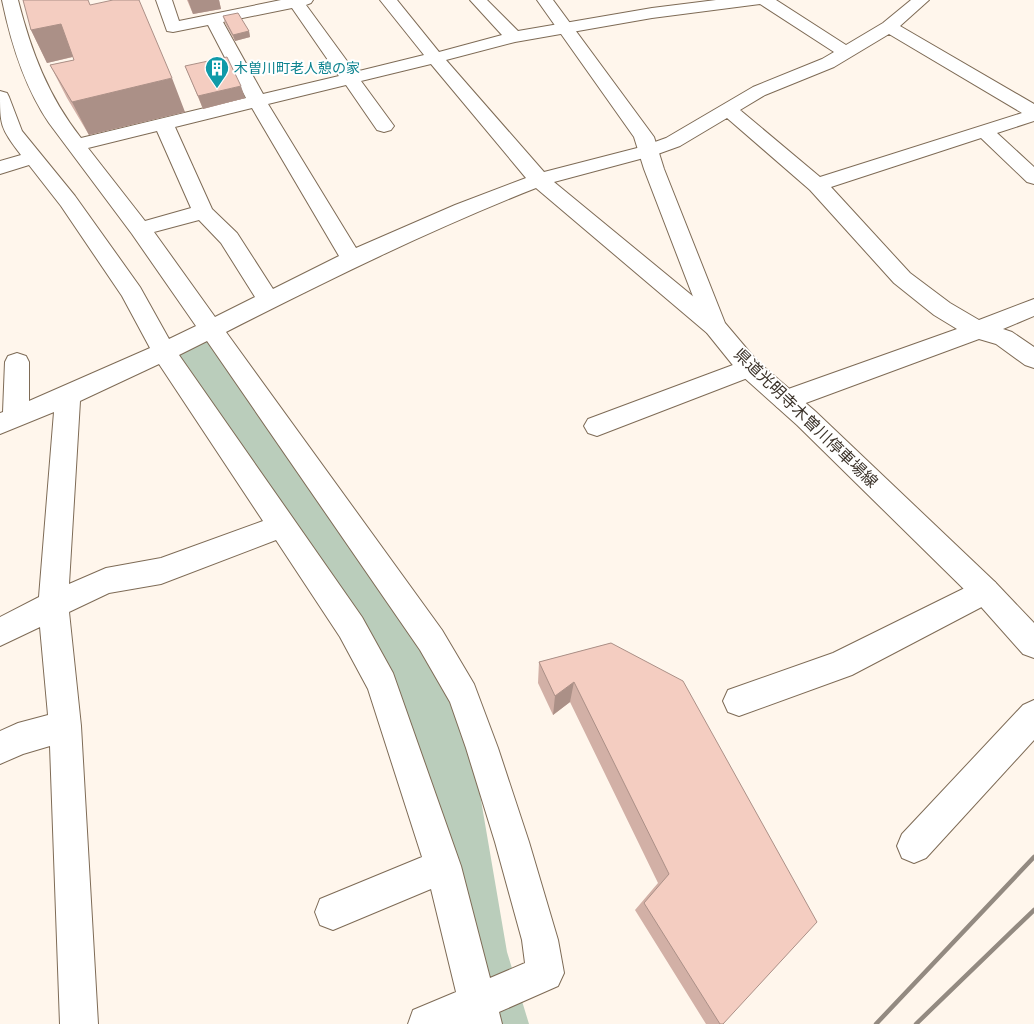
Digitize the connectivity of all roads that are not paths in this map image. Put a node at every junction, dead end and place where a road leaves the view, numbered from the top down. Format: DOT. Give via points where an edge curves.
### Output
graph roads {
  1 [pos="10,0"];
  2 [pos="164,0"];
  3 [pos="388,0"];
  4 [pos="478,0"];
  5 [pos="545,0"];
  6 [pos="639,0"];
  7 [pos="756,0"];
  8 [pos="764,0"];
  9 [pos="921,0"];
  10 [pos="300,1"];
  11 [pos="900,5"];
  12 [pos="652,13"];
  13 [pos="213,18"];
  14 [pos="564,27"];
  15 [pos="889,27"];
  16 [pos="514,37"];
  17 [pos="844,52"];
  18 [pos="435,58"];
  19 [pos="350,79"];
  20 [pos="0,97"];
  21 [pos="257,101"];
  22 [pos="729,110"];
  23 [pos="1034,114"];
  24 [pos="164,124"];
  25 [pos="384,126"];
  26 [pos="28,127"];
  27 [pos="983,130"];
  28 [pos="76,145"];
  29 [pos="648,151"];
  30 [pos="33,157"];
  31 [pos="0,168"];
  32 [pos="1034,178"];
  33 [pos="539,180"];
  34 [pos="817,185"];
  35 [pos="203,212"];
  36 [pos="140,229"];
  37 [pos="352,259"];
  38 [pos="269,301"];
  39 [pos="1034,307"];
  40 [pos="715,327"];
  41 [pos="211,329"];
  42 [pos="978,330"];
  43 [pos="164,352"];
  44 [pos="1034,360"];
  45 [pos="17,362"];
  46 [pos="749,368"];
  47 [pos="68,396"];
  48 [pos="786,400"];
  49 [pos="8,421"];
  50 [pos="597,426"];
  51 [pos="282,526"];
  52 [pos="985,591"];
  53 [pos="53,605"];
  54 [pos="0,632"];
  55 [pos="1034,644"];
  56 [pos="739,701"];
  57 [pos="1034,716"];
  58 [pos="65,726"];
  59 [pos="0,748"];
  60 [pos="914,846"];
  61 [pos="443,866"];
  62 [pos="333,912"];
  63 [pos="481,1014"];
  64 [pos="79,1024"];
  65 [pos="427,1024"];
  1 -- 26 [label="street" via="29,62 47,104"];
  2 -- 13 [label="street" via="173,27"];
  3 -- 18 [label="street"];
  4 -- 16 [label="street"];
  5 -- 14 [label="street, 県道光明寺木曽川停車場線"];
  6 -- 12 [label="street"];
  7 -- 12 [label="street"];
  8 -- 17 [label="street"];
  9 -- 11 [label="street"];
  10 -- 13 [label="street"];
  10 -- 19 [label="street"];
  11 -- 15 [label="street"];
  12 -- 14 [label="street"];
  13 -- 21 [label="street"];
  14 -- 16 [label="street"];
  14 -- 29 [label="street, 県道光明寺木曽川停車場線" via="644,137"];
  15 -- 17 [label="street"];
  15 -- 23 [label="street"];
  16 -- 18 [label="street"];
  17 -- 22 [label="street" via="828,63 759,91"];
  18 -- 19 [label="street"];
  18 -- 33 [label="street"];
  19 -- 21 [label="street"];
  19 -- 25 [label="street"];
  20 -- 26 [label="street"];
  21 -- 24 [label="street"];
  21 -- 37 [label="street"];
  22 -- 29 [label="street" via="673,142"];
  22 -- 34 [label="street"];
  23 -- 27 [label="street"];
  24 -- 28 [label="street"];
  24 -- 35 [label="street"];
  26 -- 28 [label="street"];
  26 -- 30 [label="street"];
  27 -- 32 [label="street"];
  27 -- 34 [label="street"];
  28 -- 36 [label="street"];
  29 -- 33 [label="street"];
  29 -- 40 [label="street, 県道光明寺木曽川停車場線"];
  30 -- 31 [label="street"];
  30 -- 43 [label="street" via="132,293"];
  33 -- 37 [label="street"];
  33 -- 40 [label="street"];
  34 -- 42 [label="street" via="902,278 942,309"];
  35 -- 36 [label="street"];
  35 -- 38 [label="street" via="229,238"];
  36 -- 41 [label="street"];
  37 -- 38 [label="street"];
  38 -- 41 [label="street"];
  39 -- 42 [label="street"];
  40 -- 46 [label="street, 県道光明寺木曽川停車場線"];
  41 -- 43 [label="street"];
  41 -- 63 [label="street" via="432,640 463,695 512,842 540,940 545,973"];
  42 -- 44 [label="street" via="1004,338"];
  42 -- 48 [label="street"];
  43 -- 47 [label="street"];
  43 -- 51 [label="street"];
  45 -- 49 [label="street"];
  46 -- 48 [label="street, 県道光明寺木曽川停車場線"];
  46 -- 50 [label="street"];
  47 -- 49 [label="street"];
  47 -- 53 [label="street"];
  48 -- 52 [label="street, 県道光明寺木曽川停車場線"];
  51 -- 53 [label="street" via="161,571 106,581"];
  51 -- 61 [label="street" via="351,627 382,684"];
  52 -- 55 [label="street, 県道光明寺木曽川停車場線"];
  52 -- 56 [label="street" via="840,665"];
  53 -- 54 [label="street"];
  53 -- 58 [label="street"];
  57 -- 60 [label="street"];
  58 -- 59 [label="street" via="18,739"];
  58 -- 64 [label="street"];
  61 -- 62 [label="street"];
  61 -- 63 [label="street"];
  63 -- 65 [label="street"];
}
